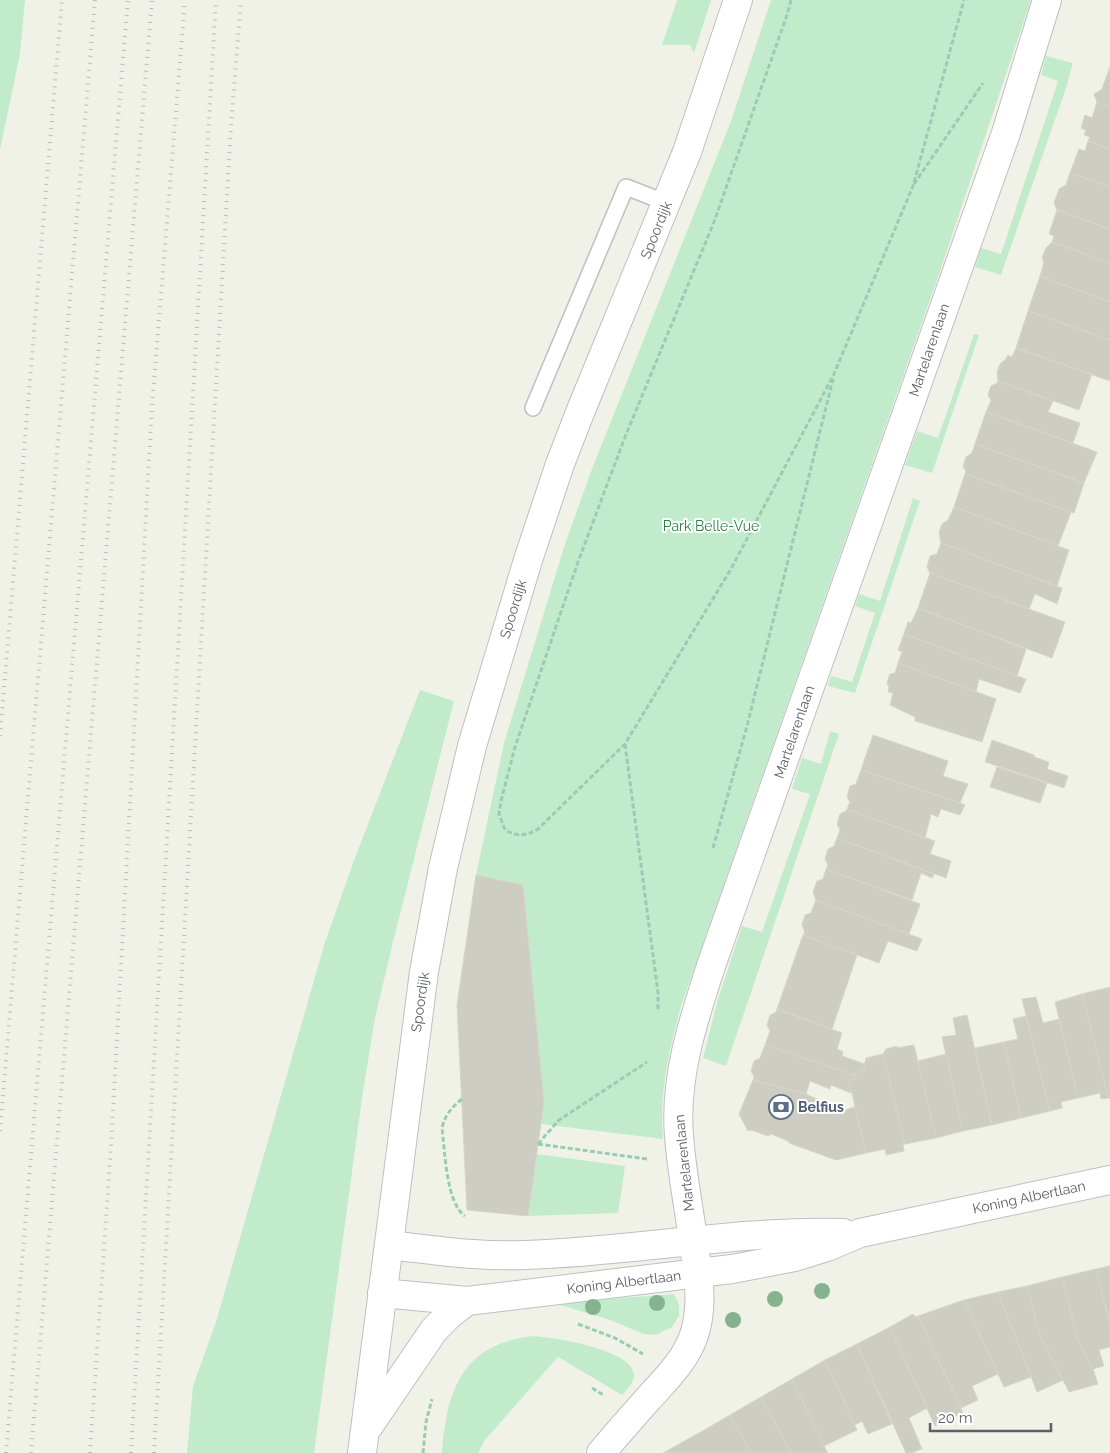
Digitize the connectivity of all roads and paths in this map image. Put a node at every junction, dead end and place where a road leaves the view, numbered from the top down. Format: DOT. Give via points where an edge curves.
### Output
graph roads {
  1 [pos="738,0"];
  2 [pos="791,0"];
  3 [pos="964,0"];
  4 [pos="1047,0"];
  5 [pos="988,76"];
  6 [pos="913,186"];
  7 [pos="667,203"];
  8 [pos="834,374"];
  9 [pos="533,408"];
  10 [pos="747,726"];
  11 [pos="625,744"];
  12 [pos="658,1008"];
  13 [pos="649,1061"];
  14 [pos="462,1099"];
  15 [pos="683,1164"];
  16 [pos="1110,1180"];
  17 [pos="467,1218"];
  18 [pos="860,1234"];
  19 [pos="694,1241"];
  20 [pos="388,1245"];
  21 [pos="698,1273"];
  22 [pos="382,1293"];
  23 [pos="467,1301"];
  24 [pos="570,1322"];
  25 [pos="674,1371"];
  26 [pos="433,1396"];
  27 [pos="364,1442"];
  28 [pos="423,1453"];
  29 [pos="600,1453"];
  1 -- 7 [label="street, Spoordijk"];
  2 -- 11 [label="path" via="714,222 624,438 578,562 515,746 501,801 500,814 505,830 512,835 531,834"];
  3 -- 6 [label="path"];
  4 -- 15 [label="street, Martelarenlaan" via="1006,133 702,995 681,1080 678,1108"];
  5 -- 6 [label="path"];
  6 -- 8 [label="path"];
  7 -- 9 [label="lane" via="626,187"];
  7 -- 20 [label="street, Spoordijk" via="560,464 504,634 472,746 436,900"];
  8 -- 10 [label="path"];
  8 -- 11 [label="path" via="731,569"];
  11 -- 12 [label="path"];
  13 -- 15 [label="path" via="559,1120 538,1144"];
  14 -- 17 [label="path" via="450,1110 442,1128 451,1190 460,1213"];
  15 -- 19 [label="street, Martelarenlaan"];
  16 -- 18 [label="street, Koning Albertlaan"];
  18 -- 19 [label="street, Koning Albertlaan" via="786,1234"];
  18 -- 21 [label="street, Koning Albertlaan" via="795,1257 732,1270"];
  19 -- 20 [label="street, Koning Albertlaan" via="525,1255 477,1255"];
  19 -- 21 [label="street, Martelarenlaan"];
  20 -- 22 [label="street"];
  21 -- 23 [label="street, Koning Albertlaan"];
  21 -- 25 [label="street, Martelarenlaan" via="700,1297 694,1335"];
  22 -- 23 [label="street, Koning Albertlaan"];
  22 -- 27 [label="street"];
  23 -- 27 [label="street" via="434,1330"];
  24 -- 25 [label="path" via="615,1338"];
  25 -- 29 [label="street, Martelarenlaan"];
  26 -- 28 [label="path"];
}
